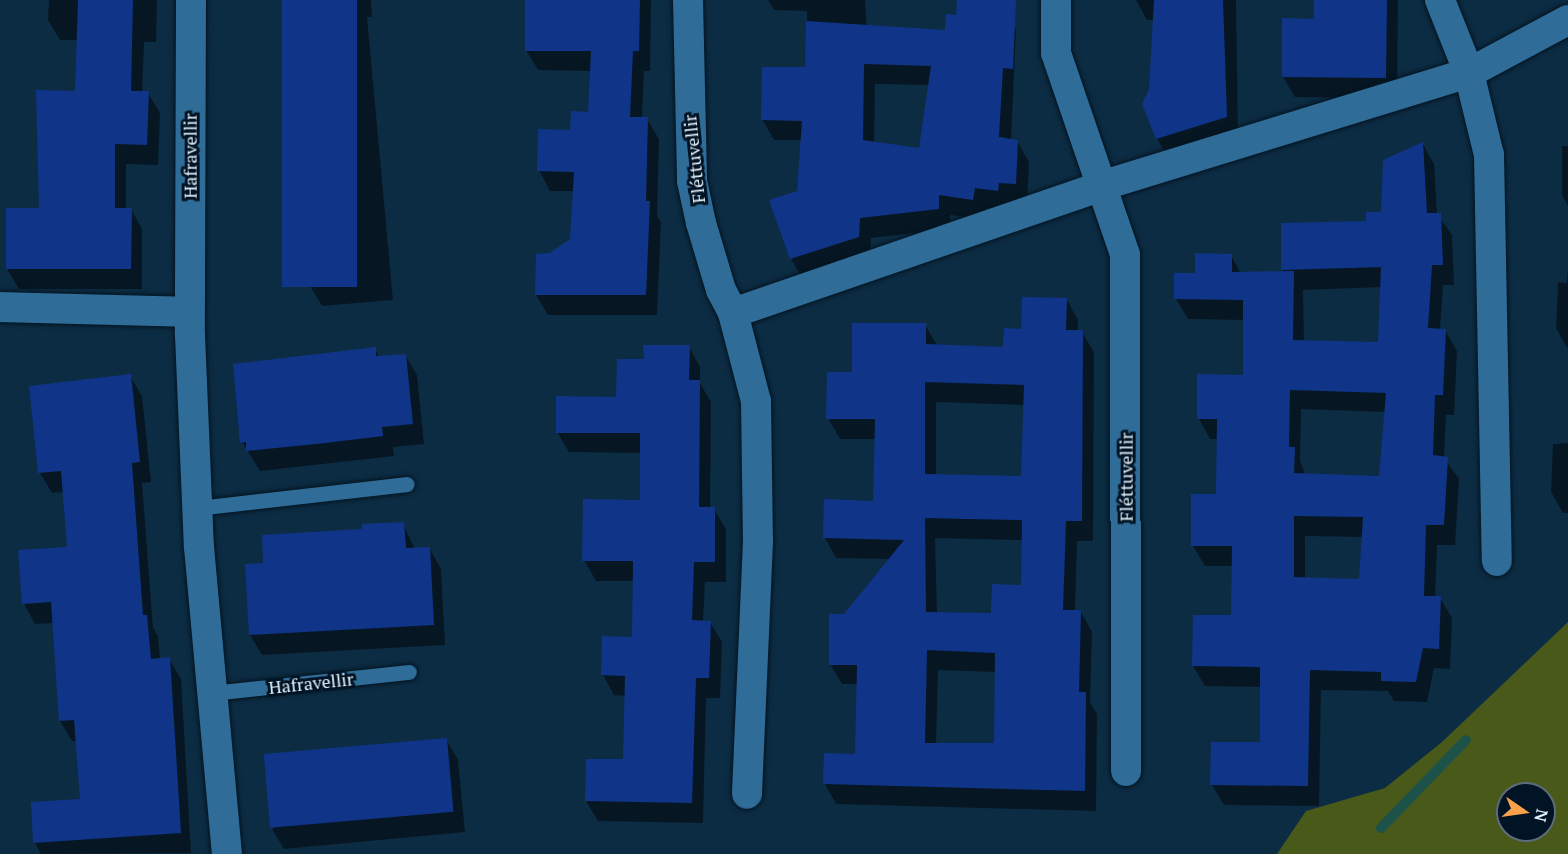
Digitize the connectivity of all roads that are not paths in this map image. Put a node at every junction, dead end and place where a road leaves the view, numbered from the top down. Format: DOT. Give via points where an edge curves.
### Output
graph roads {
  1 [pos="191,0"];
  2 [pos="688,0"];
  3 [pos="1056,0"];
  4 [pos="1440,0"];
  5 [pos="1568,20"];
  6 [pos="1469,73"];
  7 [pos="1101,186"];
  8 [pos="0,307"];
  9 [pos="189,312"];
  10 [pos="733,313"];
  11 [pos="407,484"];
  12 [pos="197,508"];
  13 [pos="1497,561"];
  14 [pos="409,672"];
  15 [pos="212,693"];
  16 [pos="1126,771"];
  17 [pos="747,794"];
  18 [pos="227,854"];
  1 -- 9 [label="street, Hafravellir"];
  2 -- 10 [label="street, Fléttuvellir" via="692,181 721,290"];
  3 -- 7 [label="street, Fléttuvellir" via="1056,53"];
  4 -- 6 [label="street"];
  5 -- 6 [label="street"];
  6 -- 7 [label="street"];
  6 -- 13 [label="street" via="1489,155"];
  7 -- 10 [label="street"];
  7 -- 16 [label="street, Fléttuvellir" via="1125,255"];
  8 -- 9 [label="street"];
  9 -- 12 [label="street, Hafravellir"];
  10 -- 17 [label="street, Fléttuvellir" via="756,401 758,540"];
  11 -- 12 [label="lane"];
  12 -- 15 [label="street, Hafravellir"];
  14 -- 15 [label="lane, Hafravellir"];
  15 -- 18 [label="street, Hafravellir"];
}
